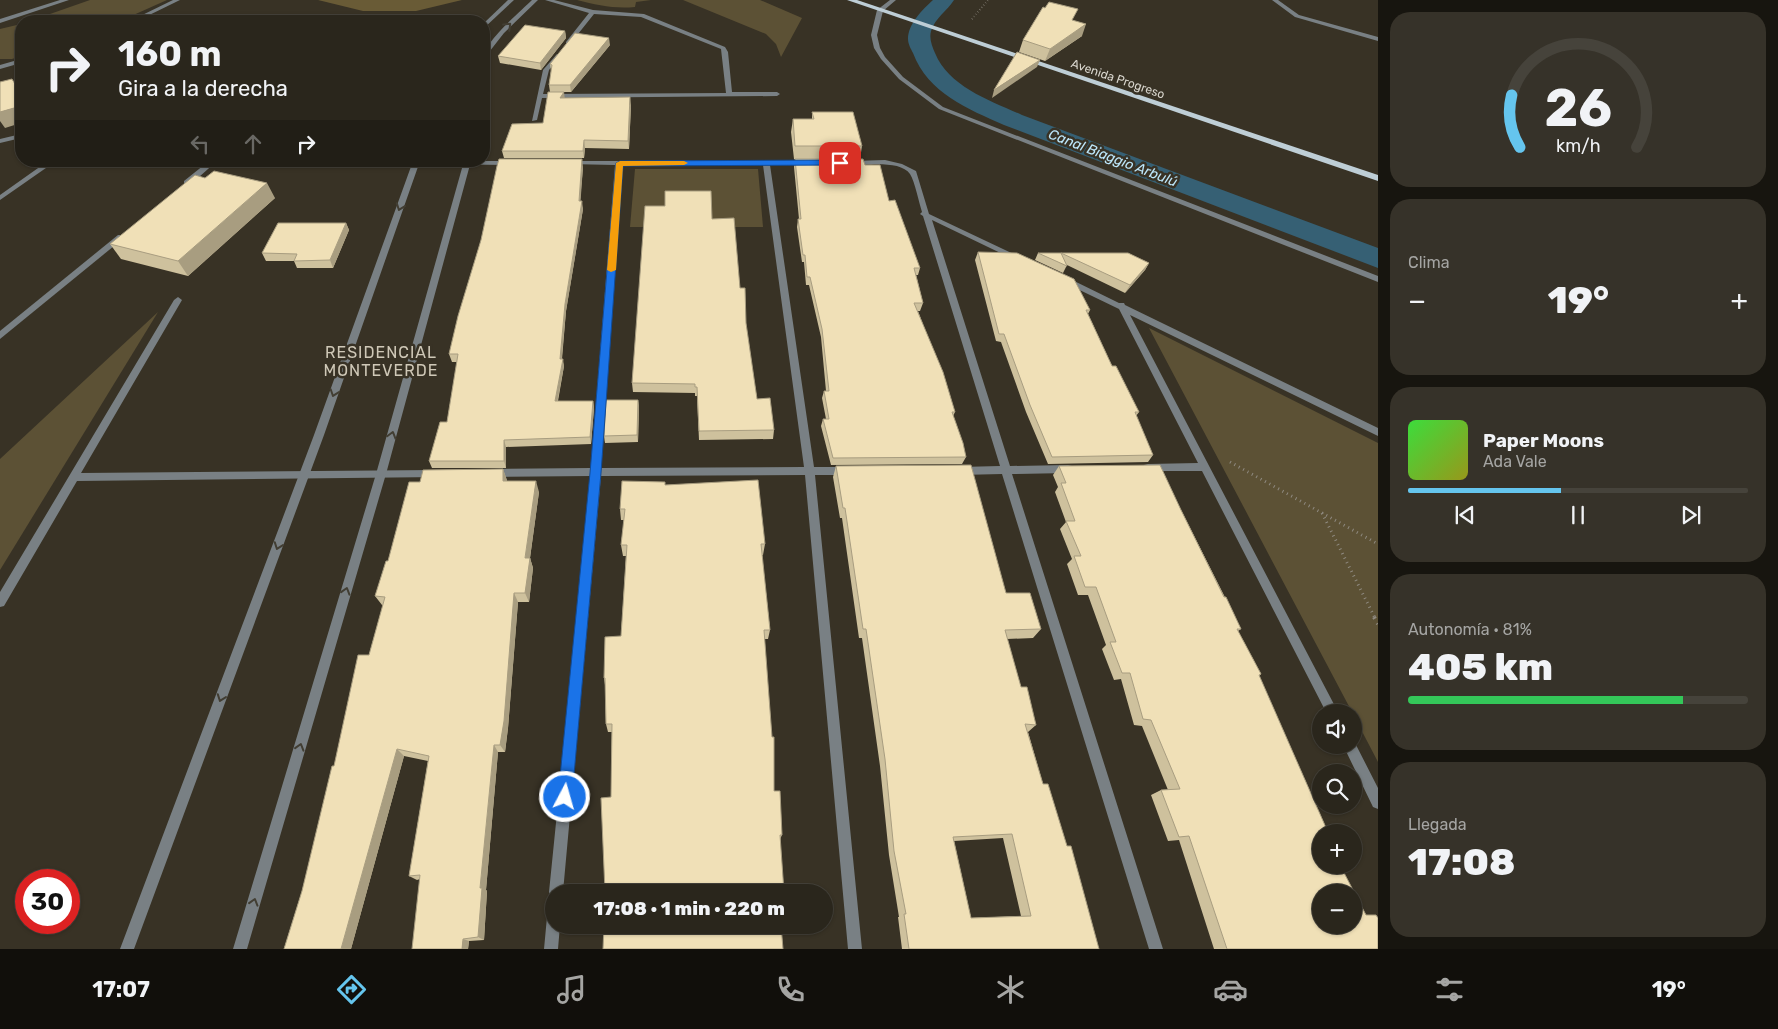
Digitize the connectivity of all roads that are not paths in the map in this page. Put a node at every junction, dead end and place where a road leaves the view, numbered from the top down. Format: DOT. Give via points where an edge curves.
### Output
graph roads {
  1 [pos="66,0"];
  2 [pos="177,0"];
  3 [pos="511,0"];
  4 [pos="535,0"];
  5 [pos="548,0"];
  6 [pos="850,0"];
  7 [pos="893,0"];
  8 [pos="1275,0"];
  9 [pos="880,10"];
  10 [pos="593,12"];
  11 [pos="19,15"];
  12 [pos="146,15"];
  13 [pos="15,16"];
  14 [pos="490,20"];
  15 [pos="0,21"];
  16 [pos="1378,39"];
  17 [pos="490,47"];
  18 [pos="15,63"];
  19 [pos="0,67"];
  20 [pos="729,94"];
  21 [pos="777,94"];
  22 [pos="540,96"];
  23 [pos="534,120"];
  24 [pos="15,137"];
  25 [pos="0,141"];
  26 [pos="490,162"];
  27 [pos="516,163"];
  28 [pos="563,163"];
  29 [pos="620,163"];
  30 [pos="766,163"];
  31 [pos="812,163"];
  32 [pos="840,163"];
  33 [pos="44,167"];
  34 [pos="207,167"];
  35 [pos="415,167"];
  36 [pos="467,167"];
  37 [pos="1378,178"];
  38 [pos="183,186"];
  39 [pos="0,198"];
  40 [pos="924,214"];
  41 [pos="130,230"];
  42 [pos="1022,260"];
  43 [pos="1058,276"];
  44 [pos="1378,279"];
  45 [pos="178,300"];
  46 [pos="1121,305"];
  47 [pos="0,336"];
  48 [pos="1378,432"];
  49 [pos="1204,467"];
  50 [pos="1136,468"];
  51 [pos="1076,469"];
  52 [pos="1008,470"];
  53 [pos="810,471"];
  54 [pos="859,471"];
  55 [pos="948,471"];
  56 [pos="479,473"];
  57 [pos="596,473"];
  58 [pos="381,474"];
  59 [pos="450,474"];
  60 [pos="304,476"];
  61 [pos="74,477"];
  62 [pos="0,602"];
  63 [pos="1328,704"];
  64 [pos="1354,754"];
  65 [pos="1378,802"];
  66 [pos="557,884"];
  67 [pos="552,934"];
  68 [pos="127,949"];
  69 [pos="240,949"];
  70 [pos="551,949"];
  71 [pos="855,949"];
  72 [pos="1156,949"];
  1 -- 11 [label="street"];
  2 -- 12 [label="street"];
  3 -- 14 [label="street"];
  17 -- 4 [label="street, one-way"];
  5 -- 10 [label="street"];
  6 -- 9 [label="main road, Avenida Progreso"];
  7 -- 9 [label="street"];
  8 -- 16 [label="street" via="1297,16"];
  9 -- 37 [label="main road, Avenida Progreso"];
  9 -- 44 [label="street" via="874,38 881,54 913,89 941,108"];
  10 -- 20 [label="street" via="642,15 723,48"];
  10 -- 22 [label="street" via="546,70"];
  13 -- 15 [label="street"];
  18 -- 19 [label="street"];
  20 -- 21 [label="street"];
  20 -- 22 [label="street"];
  22 -- 23 [label="street"];
  24 -- 25 [label="street"];
  26 -- 27 [label="street"];
  28 -- 29 [label="street"];
  29 -- 30 [label="street"];
  29 -- 57 [label="street"];
  30 -- 31 [label="street"];
  30 -- 53 [label="street"];
  32 -- 40 [label="street" via="896,163 906,166 913,173"];
  33 -- 39 [label="street"];
  34 -- 38 [label="street"];
  35 -- 60 [label="street, one-way"];
  58 -- 36 [label="street, one-way"];
  40 -- 42 [label="street"];
  40 -- 52 [label="street"];
  41 -- 47 [label="street"];
  43 -- 46 [label="street"];
  45 -- 61 [label="street"];
  46 -- 48 [label="street"];
  46 -- 49 [label="street"];
  49 -- 50 [label="street"];
  49 -- 63 [label="street"];
  51 -- 52 [label="street"];
  52 -- 55 [label="street"];
  52 -- 72 [label="street"];
  53 -- 54 [label="street"];
  53 -- 57 [label="street"];
  53 -- 71 [label="street"];
  56 -- 57 [label="street"];
  57 -- 66 [label="street"];
  58 -- 59 [label="street"];
  58 -- 60 [label="street"];
  69 -- 58 [label="street, one-way"];
  60 -- 61 [label="street"];
  60 -- 68 [label="street, one-way"];
  61 -- 62 [label="street"];
  64 -- 65 [label="street"];
  67 -- 70 [label="street"];
}
